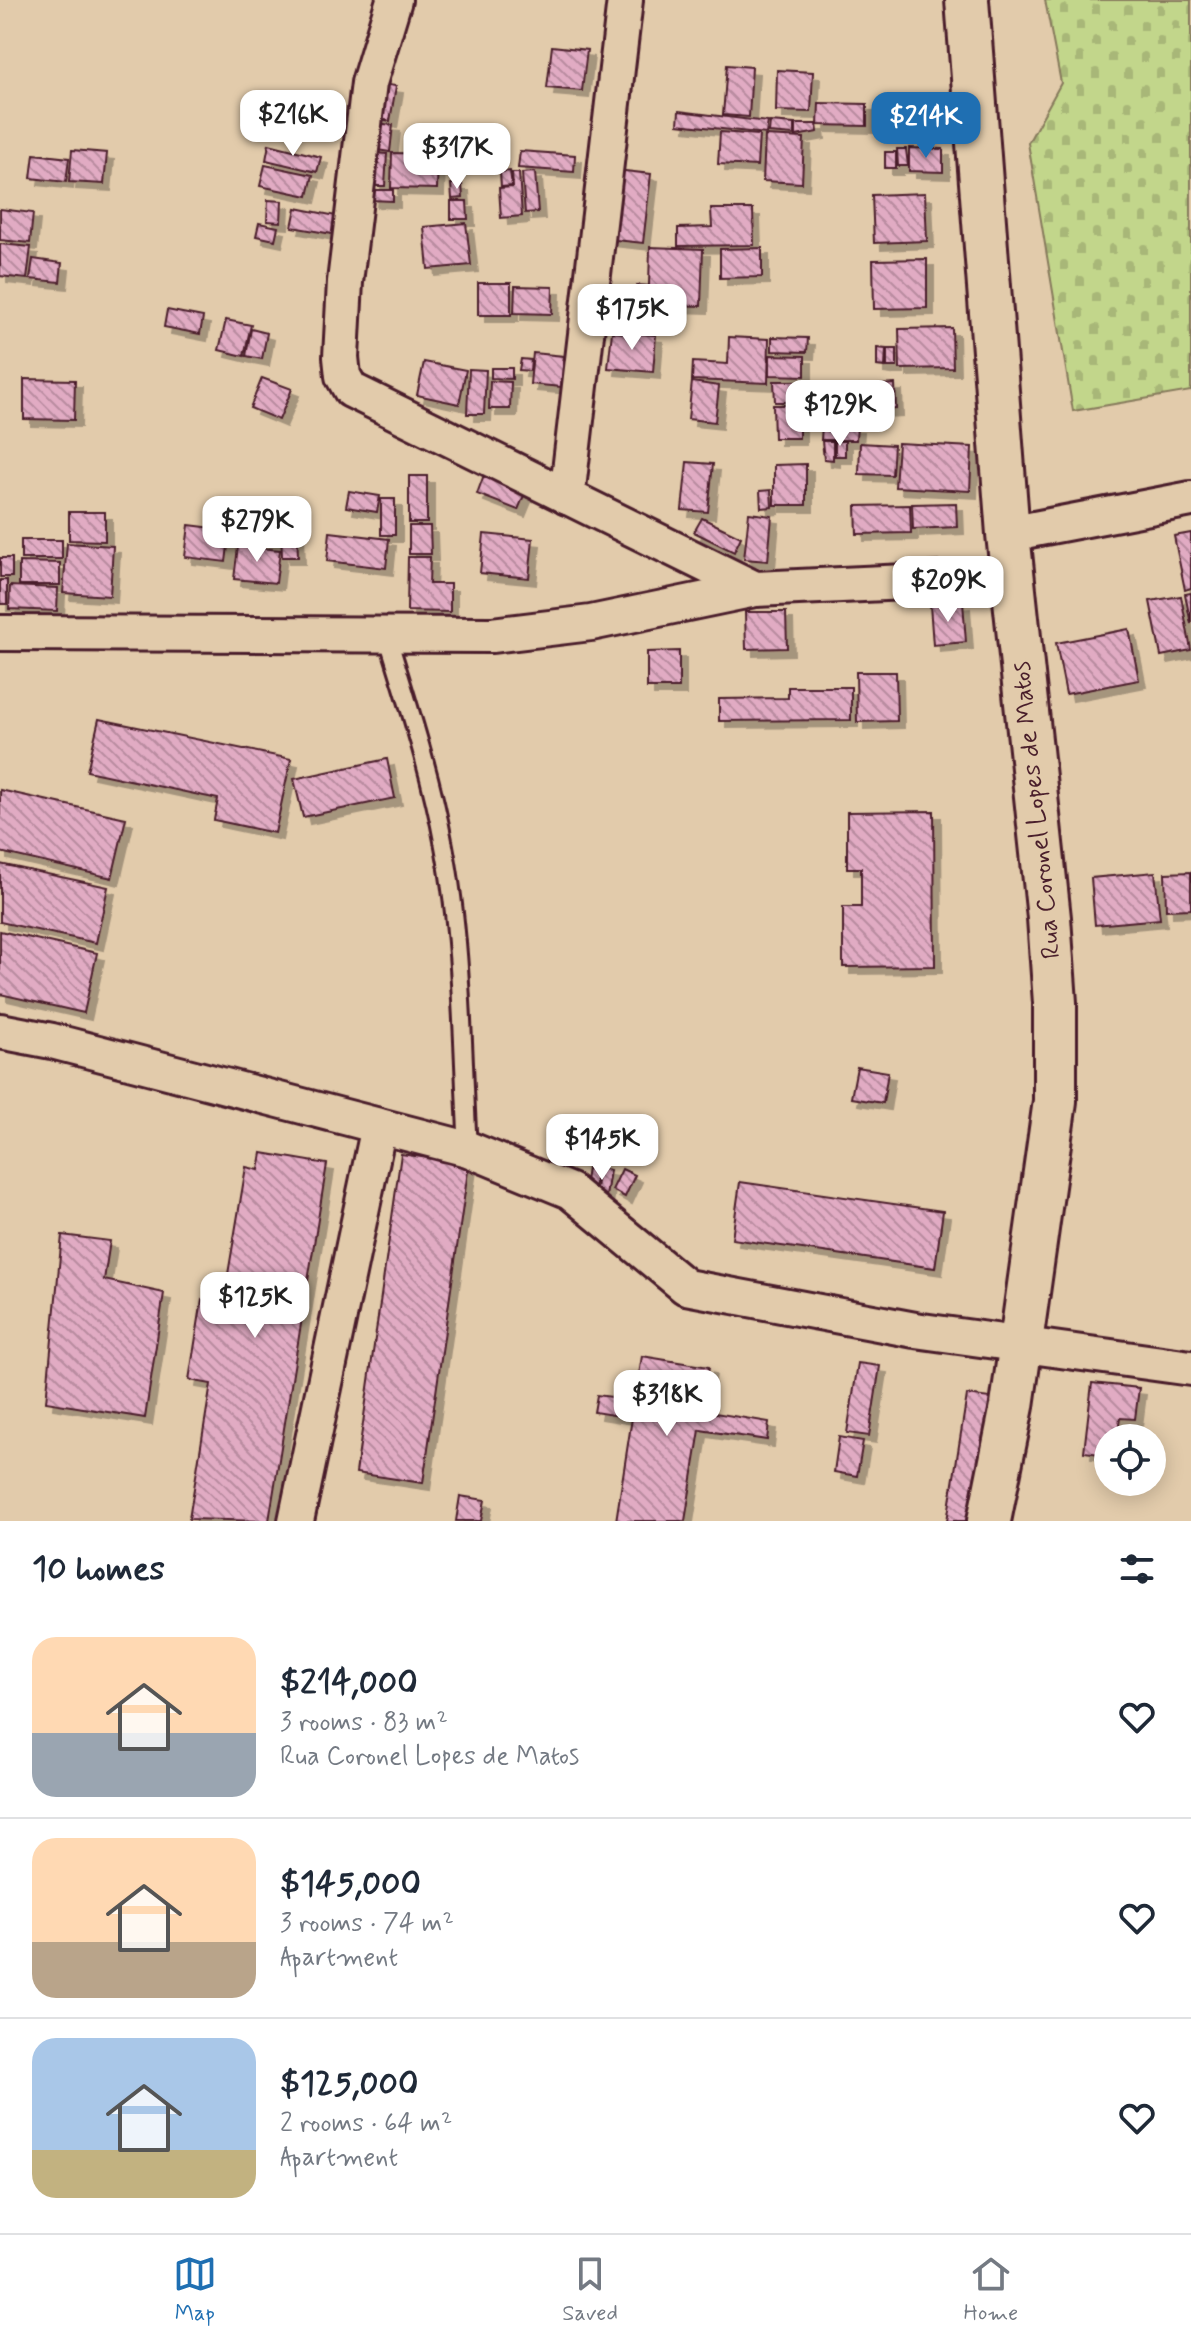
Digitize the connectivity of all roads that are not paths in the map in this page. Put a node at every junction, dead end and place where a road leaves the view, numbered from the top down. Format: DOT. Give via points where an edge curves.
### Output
graph roads {
  1 [pos="394,0"];
  2 [pos="625,0"];
  3 [pos="967,0"];
  4 [pos="567,497"];
  5 [pos="1191,499"];
  6 [pos="1008,534"];
  7 [pos="1014,577"];
  8 [pos="755,589"];
  9 [pos="0,633"];
  10 [pos="387,635"];
  11 [pos="0,1031"];
  12 [pos="379,1126"];
  13 [pos="468,1149"];
  14 [pos="1020,1342"];
  15 [pos="1191,1368"];
  16 [pos="296,1521"];
  17 [pos="989,1521"];
  1 -- 4 [label="street" via="364,119 342,316 343,376 351,390"];
  2 -- 4 [label="street"];
  3 -- 6 [label="street, Rua Coronel Lopes de Matos"];
  4 -- 8 [label="street"];
  5 -- 6 [label="street"];
  6 -- 7 [label="street, Rua Coronel Lopes de Matos"];
  7 -- 8 [label="street"];
  7 -- 14 [label="street, Rua Coronel Lopes de Matos" via="1055,1003 1055,1101"];
  8 -- 10 [label="street" via="591,623 492,635"];
  9 -- 10 [label="street"];
  10 -- 13 [label="lane" via="445,847"];
  11 -- 12 [label="street"];
  12 -- 13 [label="street"];
  12 -- 16 [label="street"];
  13 -- 14 [label="street" via="570,1191 686,1287 915,1330"];
  14 -- 15 [label="street"];
  14 -- 17 [label="street, Rua Coronel Lopes de Matos"];
}
